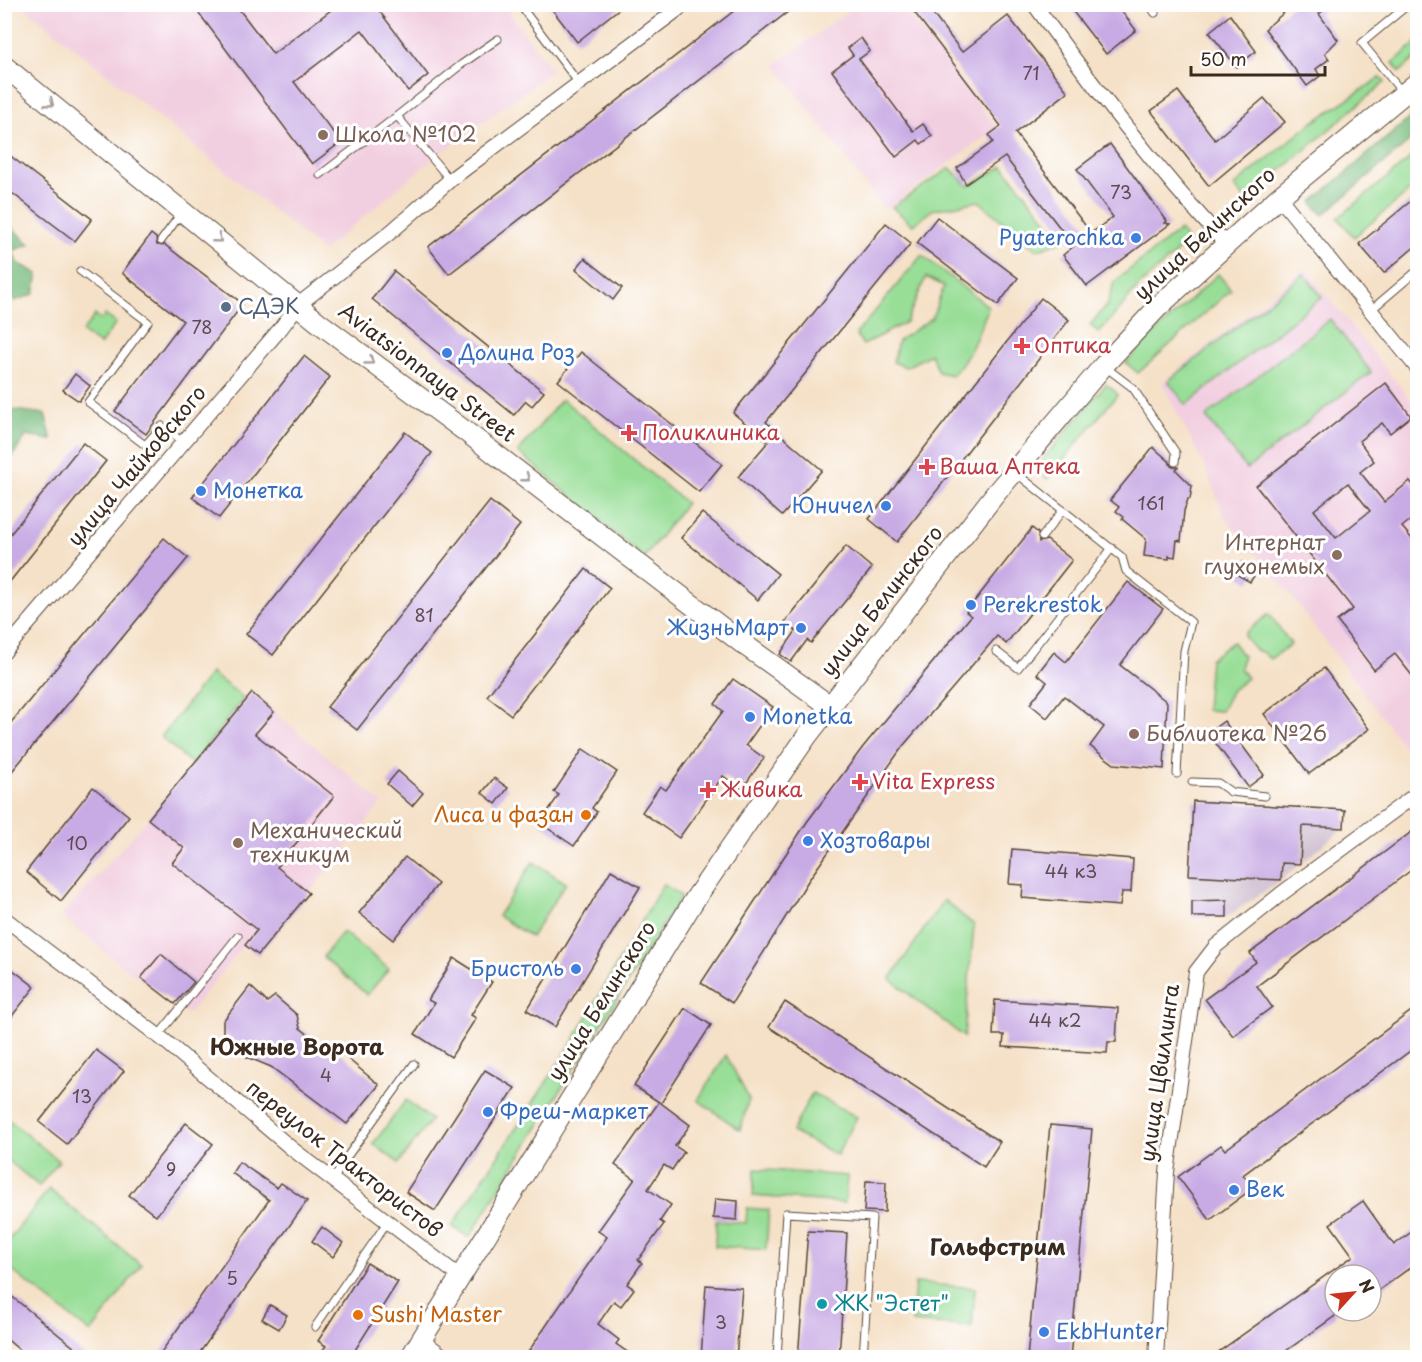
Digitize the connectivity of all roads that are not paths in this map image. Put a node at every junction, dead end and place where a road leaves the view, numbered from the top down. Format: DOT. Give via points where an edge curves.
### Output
graph roads {
  1 [pos="519,4"];
  2 [pos="685,4"];
  3 [pos="1034,4"];
  4 [pos="1149,4"];
  5 [pos="1409,4"];
  6 [pos="1155,13"];
  7 [pos="498,39"];
  8 [pos="4,66"];
  9 [pos="578,82"];
  10 [pos="1411,88"];
  11 [pos="397,116"];
  12 [pos="320,175"];
  13 [pos="450,180"];
  14 [pos="1279,197"];
  15 [pos="183,211"];
  16 [pos="160,242"];
  17 [pos="1226,244"];
  18 [pos="1418,270"];
  19 [pos="80,271"];
  20 [pos="298,304"];
  21 [pos="1371,310"];
  22 [pos="1104,365"];
  23 [pos="1418,369"];
  24 [pos="184,444"];
  25 [pos="1175,462"];
  26 [pos="1014,472"];
  27 [pos="1063,510"];
  28 [pos="1042,537"];
  29 [pos="1112,549"];
  30 [pos="996,651"];
  31 [pos="4,652"];
  32 [pos="830,706"];
  33 [pos="1177,774"];
  34 [pos="1192,782"];
  35 [pos="1418,793"];
  36 [pos="1265,796"];
  37 [pos="4,918"];
  38 [pos="238,936"];
  39 [pos="158,1036"];
  40 [pos="414,1064"];
  41 [pos="333,1180"];
  42 [pos="388,1221"];
  43 [pos="459,1276"];
  44 [pos="315,1327"];
  45 [pos="420,1339"];
  46 [pos="410,1358"];
  47 [pos="446,1358"];
  48 [pos="777,1358"];
  49 [pos="864,1358"];
  50 [pos="1156,1358"];
  1 -- 9 [label="lane"];
  2 -- 9 [label="street, улица Чайковского"];
  3 -- 17 [label="street" via="1102,98"];
  4 -- 6 [label="lane"];
  5 -- 10 [label="lane" via="1362,44"];
  7 -- 11 [label="lane"];
  8 -- 15 [label="main road, Aviatsionnaya Street, one-way"];
  9 -- 13 [label="street, улица Чайковского"];
  10 -- 14 [label="main road, улица Белинского"];
  11 -- 12 [label="lane"];
  11 -- 13 [label="lane"];
  13 -- 20 [label="street, улица Чайковского"];
  14 -- 17 [label="main road, улица Белинского"];
  14 -- 21 [label="street"];
  15 -- 16 [label="lane"];
  15 -- 20 [label="main road, Aviatsionnaya Street, one-way"];
  17 -- 22 [label="main road, улица Белинского" via="1159,306"];
  18 -- 21 [label="lane"];
  19 -- 24 [label="lane" via="148,322 88,402 145,445 159,424"];
  20 -- 24 [label="street, улица Чайковского"];
  20 -- 32 [label="main road, Aviatsionnaya Street, one-way" via="662,583"];
  21 -- 23 [label="street"];
  22 -- 25 [label="lane" via="1133,388 1176,453"];
  22 -- 26 [label="main road, улица Белинского"];
  24 -- 31 [label="street, улица Чайковского"];
  26 -- 27 [label="lane"];
  26 -- 32 [label="main road, улица Белинского"];
  27 -- 28 [label="lane"];
  27 -- 29 [label="lane"];
  29 -- 30 [label="lane" via="1018,668"];
  29 -- 33 [label="lane" via="1122,557 1126,571 1191,622 1184,651"];
  32 -- 43 [label="main road, улица Белинского" via="695,899"];
  34 -- 36 [label="lane" via="1218,783 1232,792"];
  35 -- 50 [label="street, улица Цвиллинга" via="1216,946 1196,972 1167,1172"];
  37 -- 39 [label="street, переулок Трактористов"];
  38 -- 39 [label="lane"];
  39 -- 41 [label="street, переулок Трактористов"];
  40 -- 41 [label="lane"];
  41 -- 42 [label="street, переулок Трактористов"];
  42 -- 43 [label="street, переулок Трактористов"];
  42 -- 44 [label="lane"];
  43 -- 45 [label="main road, улица Белинского"];
  45 -- 46 [label="main road, улица Белинского"];
  45 -- 47 [label="street"];
  48 -- 49 [label="lane" via="786,1213 872,1218"];
}
